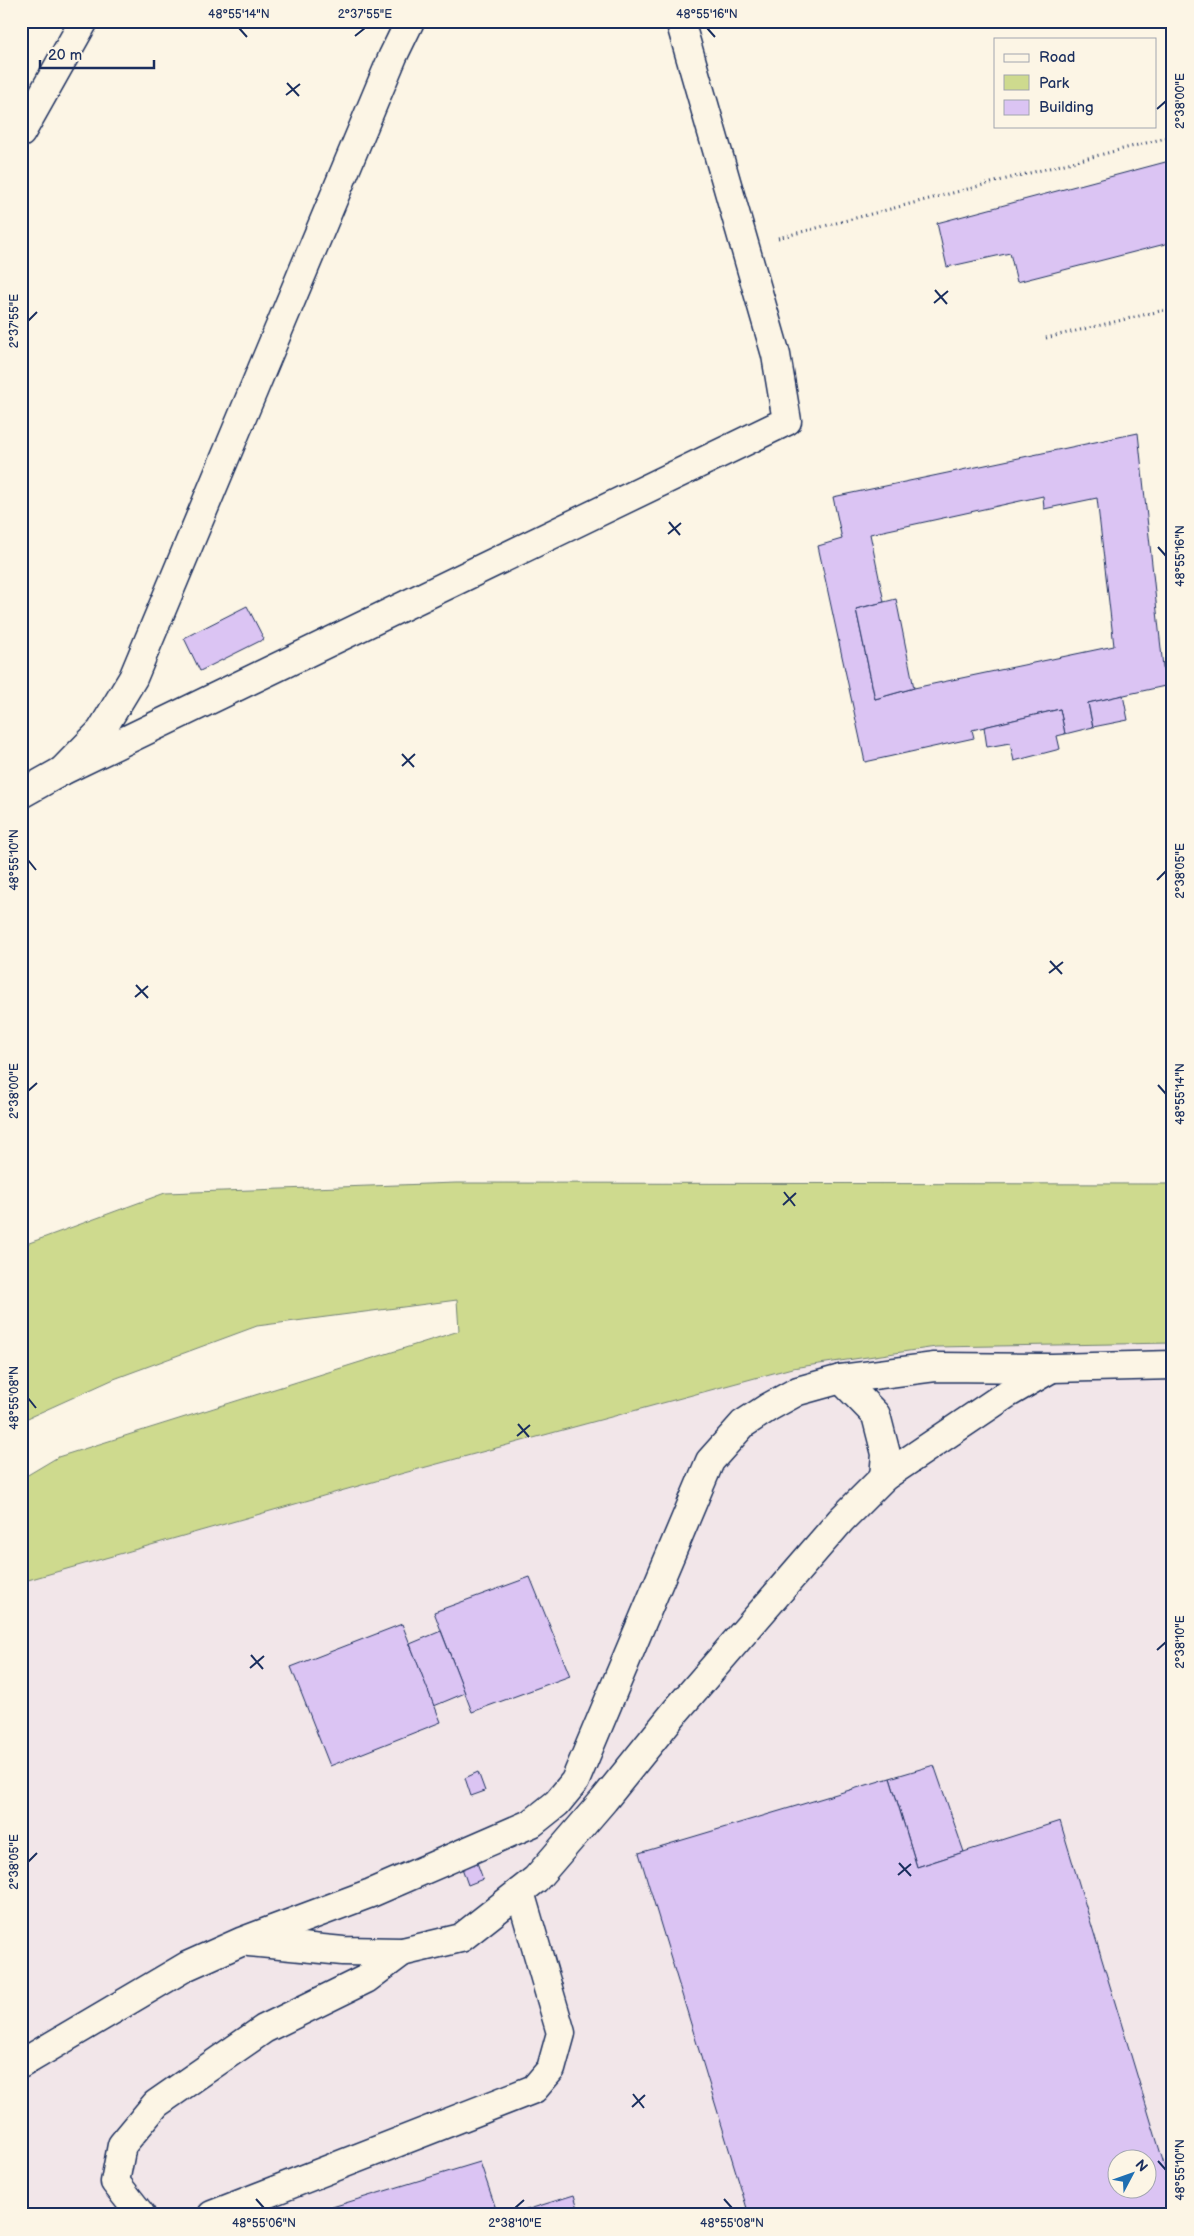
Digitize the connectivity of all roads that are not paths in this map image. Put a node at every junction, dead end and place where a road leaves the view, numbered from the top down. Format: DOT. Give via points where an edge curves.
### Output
graph roads {
  1 [pos="84,21"];
  2 [pos="410,21"];
  3 [pos="680,21"];
  4 [pos="21,133"];
  5 [pos="62,771"];
  6 [pos="21,794"];
  7 [pos="1173,1365"];
  8 [pos="1052,1368"];
  9 [pos="841,1379"];
  10 [pos="884,1477"];
  11 [pos="520,1892"];
  12 [pos="243,1941"];
  13 [pos="402,1952"];
  14 [pos="21,2064"];
  15 [pos="141,2215"];
  16 [pos="212,2215"];
  1 -- 4 [label="main road"];
  2 -- 5 [label="main road" via="133,678 101,731"];
  3 -- 5 [label="main road" via="776,355 787,421"];
  5 -- 6 [label="main road"];
  7 -- 8 [label="main road"];
  8 -- 9 [label="main road" via="935,1367"];
  8 -- 10 [label="main road" via="1007,1394"];
  9 -- 10 [label="main road" via="876,1414 886,1454"];
  9 -- 12 [label="main road" via="798,1391 769,1407 743,1424 710,1461 575,1781 557,1803 532,1823 370,1893"];
  10 -- 11 [label="main road" via="841,1520 536,1879"];
  11 -- 13 [label="main road" via="461,1938"];
  11 -- 16 [label="main road" via="561,2032 551,2069 534,2089"];
  12 -- 13 [label="main road" via="343,1951"];
  12 -- 14 [label="main road" via="187,1966"];
  13 -- 15 [label="main road" via="366,1978 264,2029 156,2104 122,2145 115,2182"];
}
